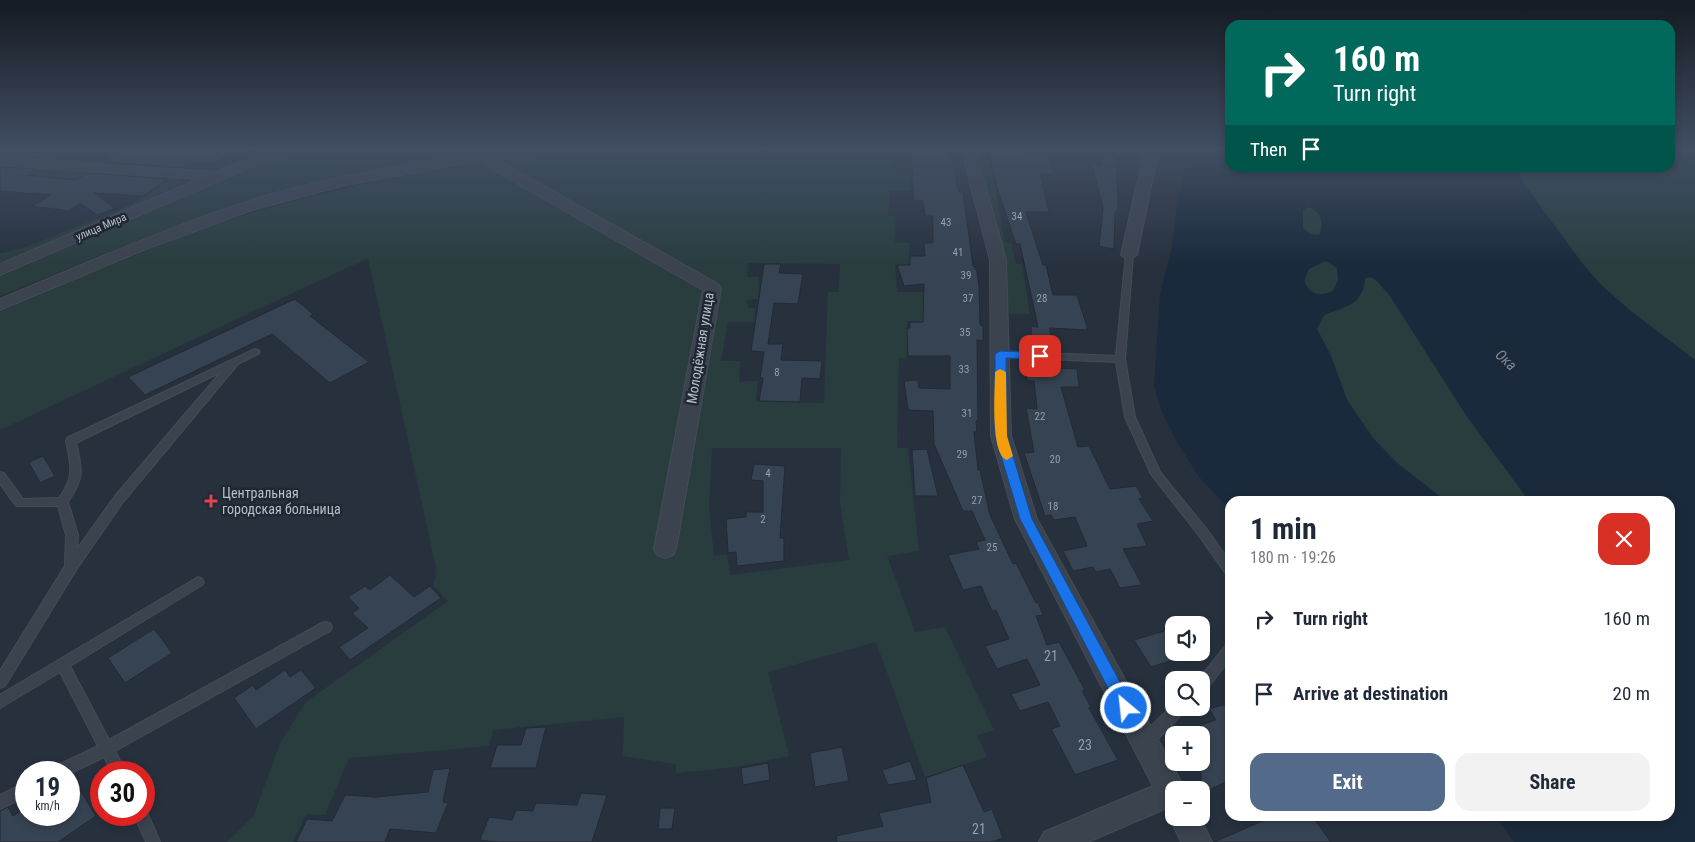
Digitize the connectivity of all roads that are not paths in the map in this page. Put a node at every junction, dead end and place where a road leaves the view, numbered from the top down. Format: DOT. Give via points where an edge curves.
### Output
graph roads {
  1 [pos="194,187"];
  2 [pos="320,187"];
  3 [pos="535,187"];
  4 [pos="979,187"];
  5 [pos="1143,187"];
  6 [pos="1128,255"];
  7 [pos="0,270"];
  8 [pos="0,304"];
  9 [pos="255,352"];
  10 [pos="1000,354"];
  11 [pos="1120,359"];
  12 [pos="235,361"];
  13 [pos="0,476"];
  14 [pos="62,502"];
  15 [pos="665,549"];
  16 [pos="1225,564"];
  17 [pos="71,567"];
  18 [pos="198,582"];
  19 [pos="326,627"];
  20 [pos="1225,655"];
  21 [pos="62,664"];
  22 [pos="1210,675"];
  23 [pos="0,682"];
  24 [pos="0,702"];
  25 [pos="1172,716"];
  26 [pos="1145,742"];
  27 [pos="106,749"];
  28 [pos="113,761"];
  29 [pos="80,762"];
  30 [pos="1165,781"];
  31 [pos="15,794"];
  32 [pos="1165,798"];
  33 [pos="0,802"];
  34 [pos="145,826"];
  35 [pos="1188,826"];
  36 [pos="152,842"];
  37 [pos="1054,842"];
  38 [pos="1197,842"];
  1 -- 7 [label="street, улица Мира"];
  2 -- 8 [label="street" via="175,231"];
  3 -- 15 [label="street, Молодёжная улица" via="712,288"];
  4 -- 10 [label="street" via="998,260"];
  5 -- 6 [label="street"];
  6 -- 11 [label="lane"];
  9 -- 12 [label="lane"];
  10 -- 11 [label="lane"];
  10 -- 26 [label="street" via="1001,436 1026,519"];
  11 -- 16 [label="lane" via="1130,417 1156,474"];
  12 -- 14 [label="lane" via="71,442 78,473 74,486"];
  12 -- 17 [label="lane" via="119,499"];
  13 -- 14 [label="lane" via="20,503"];
  14 -- 17 [label="lane" via="72,534"];
  17 -- 23 [label="lane"];
  18 -- 21 [label="lane"];
  19 -- 27 [label="lane"];
  20 -- 22 [label="lane"];
  21 -- 24 [label="lane"];
  21 -- 27 [label="lane"];
  25 -- 26 [label="lane"];
  26 -- 30 [label="street"];
  27 -- 28 [label="lane"];
  27 -- 29 [label="lane"];
  31 -- 33 [label="lane"];
  32 -- 37 [label="street"];
  34 -- 36 [label="lane"];
  35 -- 38 [label="street"];
}
